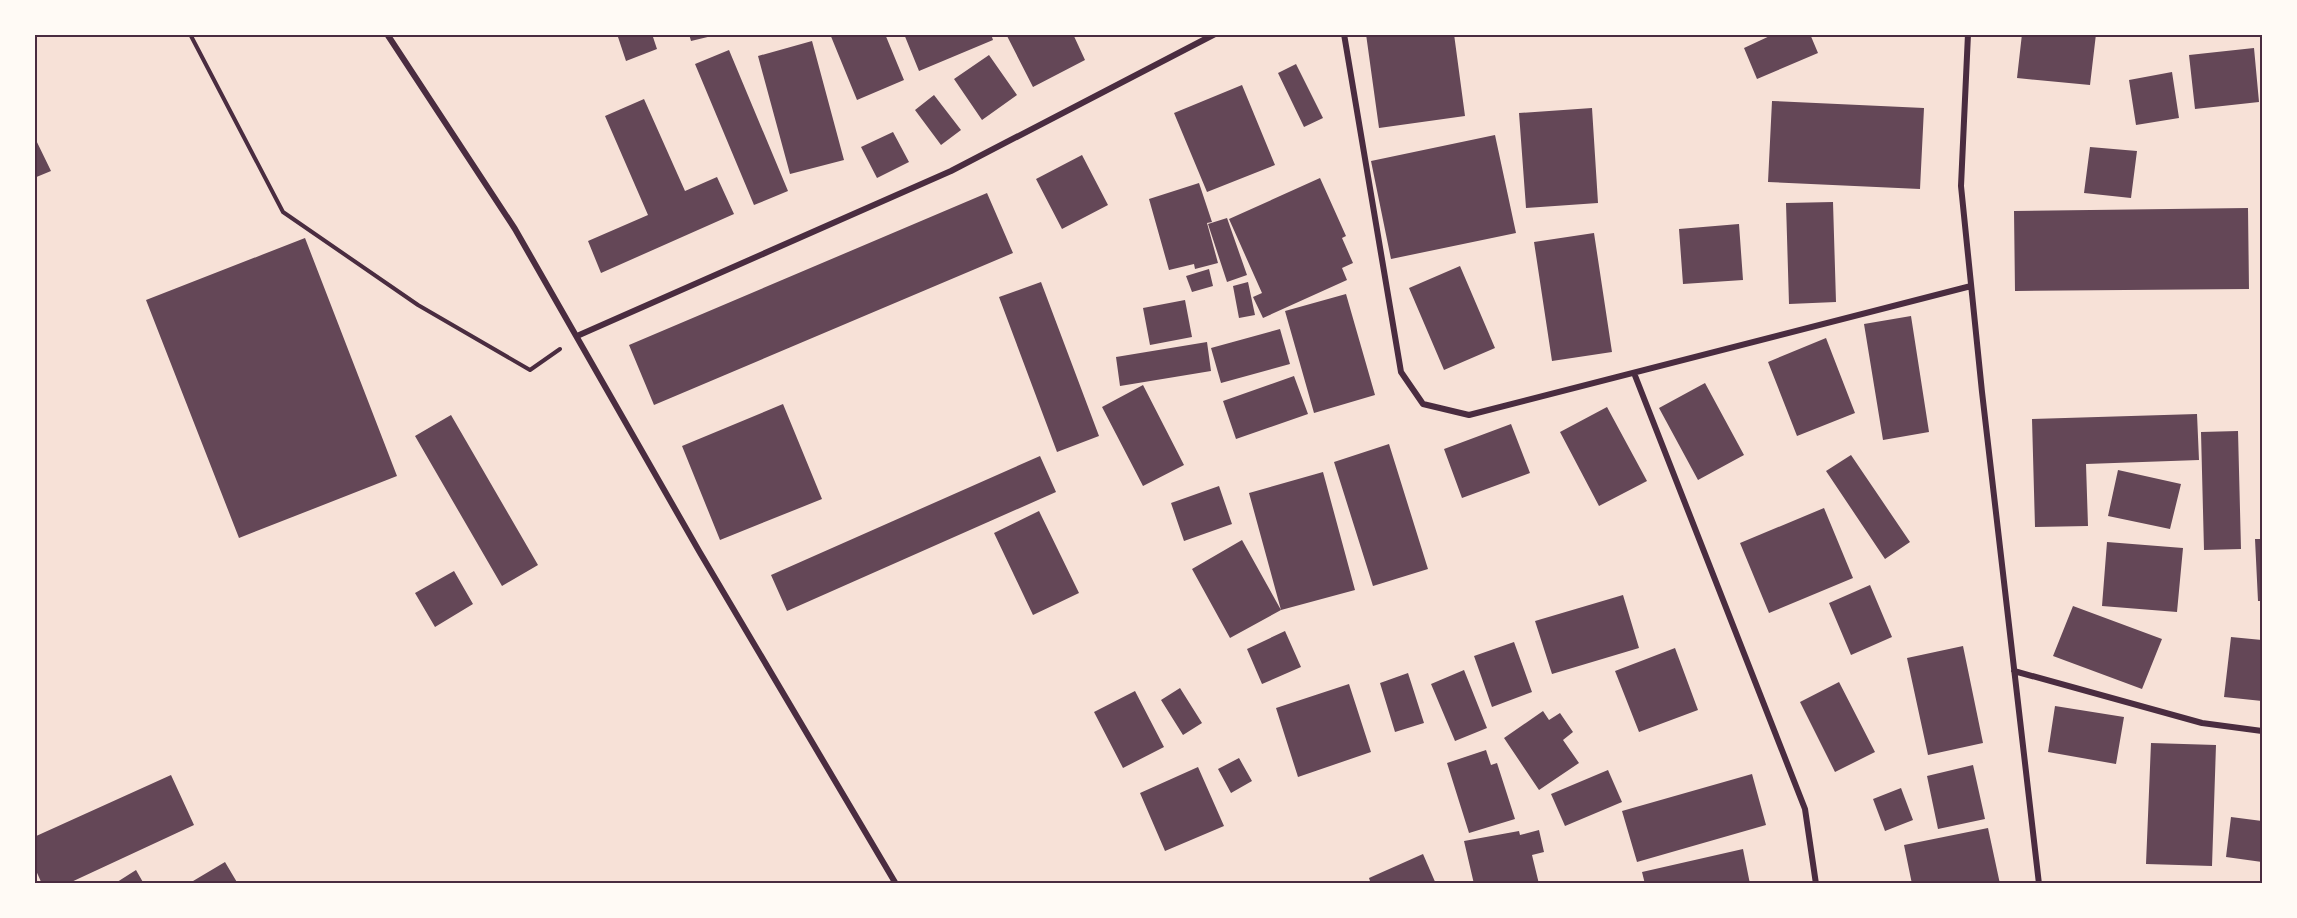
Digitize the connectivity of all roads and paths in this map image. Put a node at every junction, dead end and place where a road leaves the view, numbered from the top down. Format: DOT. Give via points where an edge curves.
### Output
graph roads {
  1 [pos="190,34"];
  2 [pos="387,34"];
  3 [pos="1215,34"];
  4 [pos="1344,34"];
  5 [pos="1968,34"];
  6 [pos="1971,286"];
  7 [pos="577,336"];
  8 [pos="1634,373"];
  9 [pos="2014,671"];
  10 [pos="2262,731"];
  11 [pos="896,884"];
  12 [pos="1816,884"];
  13 [pos="2039,884"];
  1 -- 7 [label="path" via="283,212 418,305 530,370"];
  2 -- 7 [label="street" via="515,229"];
  3 -- 7 [label="street" via="951,171"];
  4 -- 8 [label="street" via="1401,372 1423,404 1469,415"];
  5 -- 6 [label="street" via="1962,186"];
  6 -- 8 [label="street"];
  6 -- 9 [label="street"];
  7 -- 11 [label="street"];
  8 -- 12 [label="street" via="1805,809"];
  9 -- 10 [label="street" via="2202,723"];
  9 -- 13 [label="street"];
}
